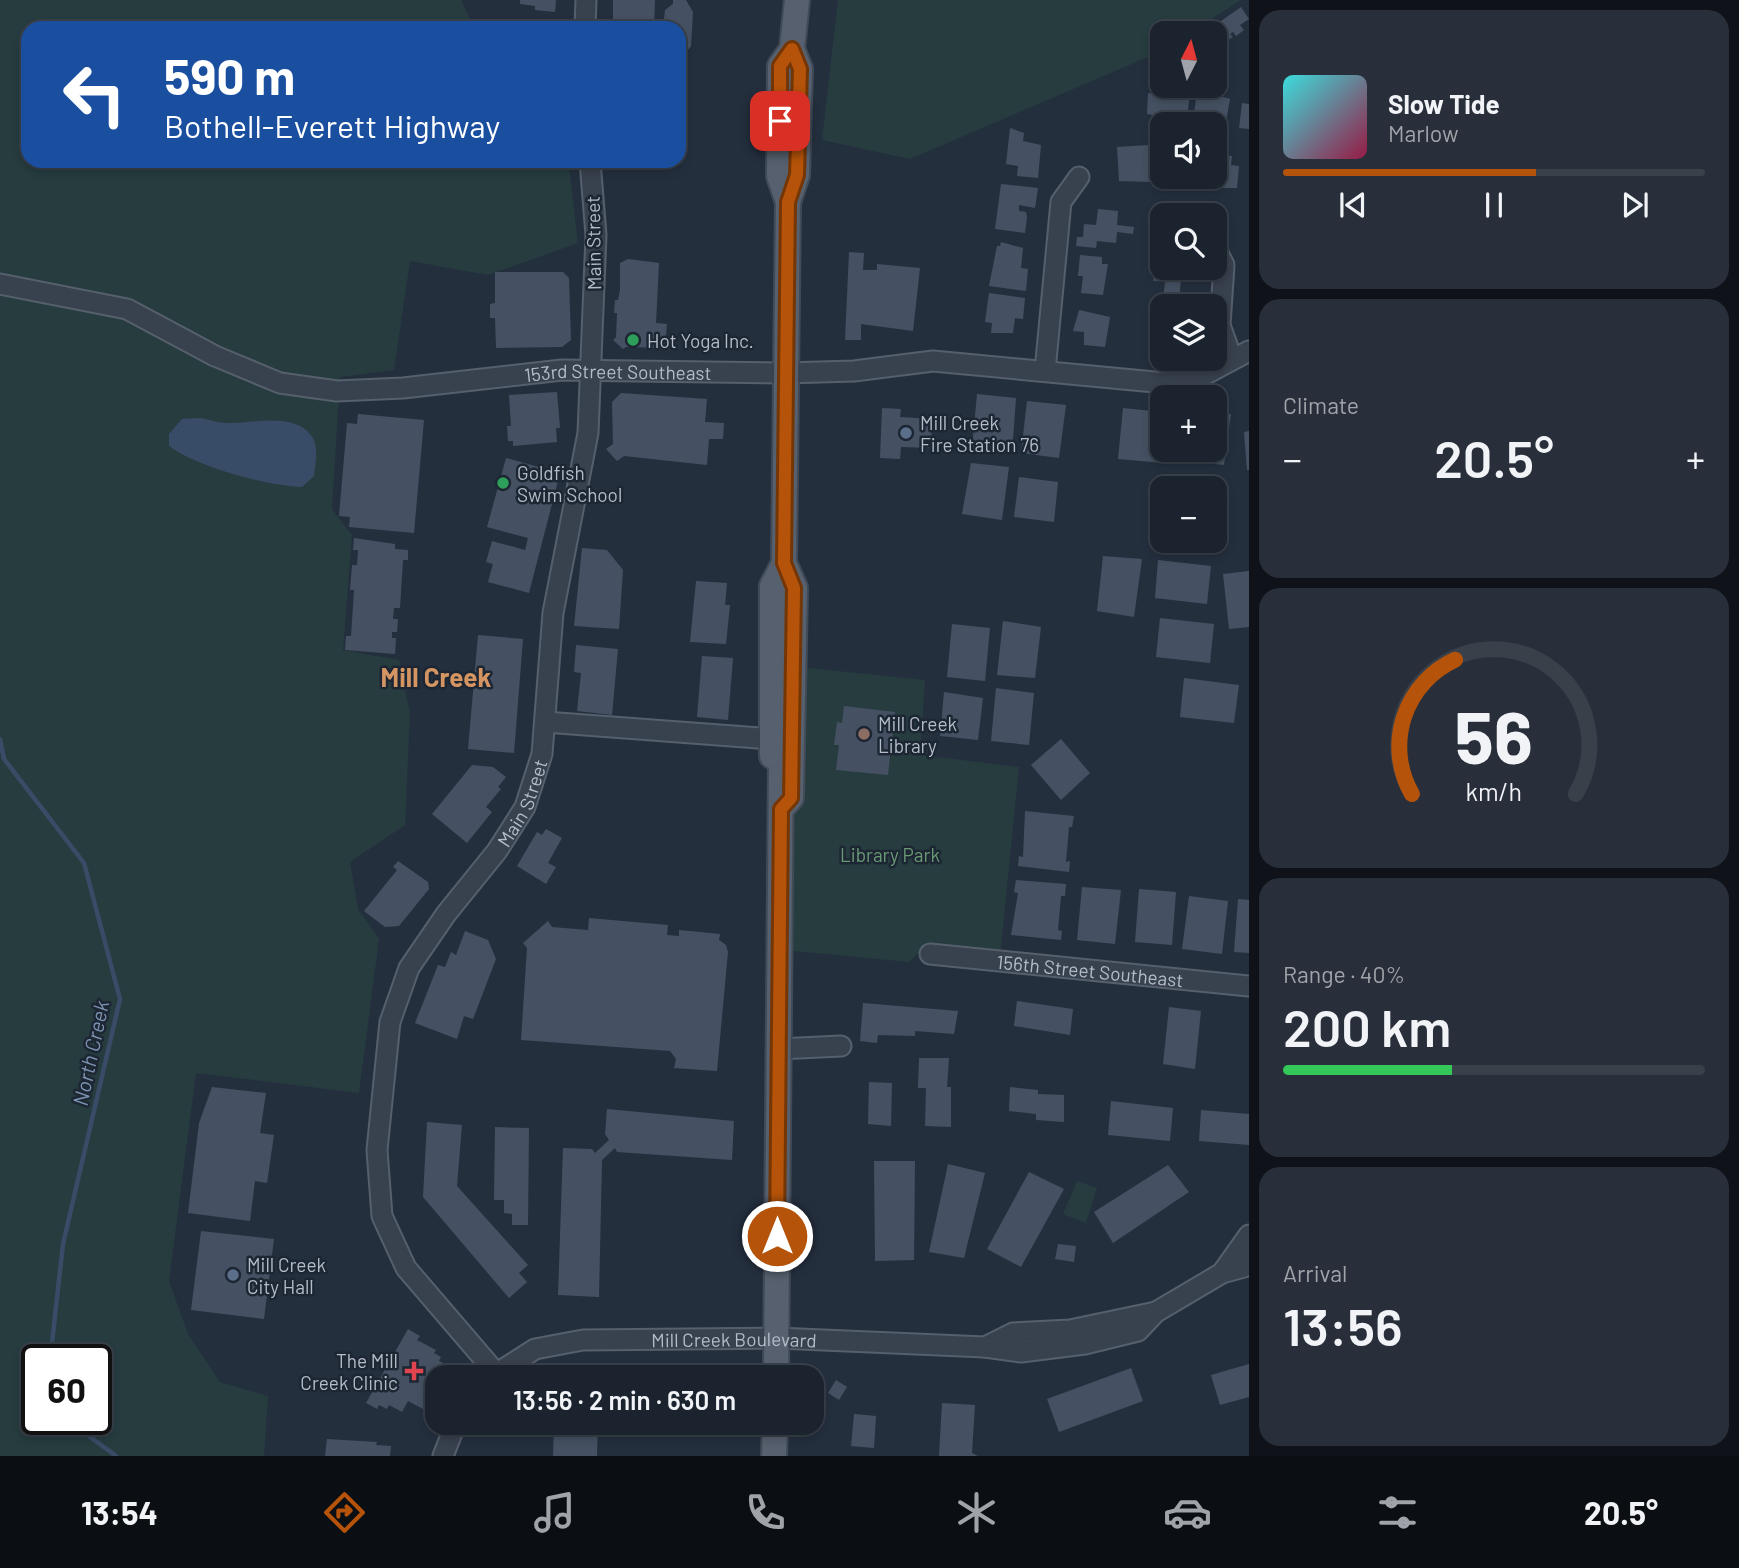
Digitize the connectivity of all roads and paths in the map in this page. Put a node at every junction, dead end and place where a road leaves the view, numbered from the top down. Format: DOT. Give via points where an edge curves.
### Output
graph roads {
  1 [pos="586,0"];
  2 [pos="797,0"];
  3 [pos="585,21"];
  4 [pos="591,168"];
  5 [pos="1079,177"];
  6 [pos="1223,280"];
  7 [pos="0,284"];
  8 [pos="1241,355"];
  9 [pos="592,369"];
  10 [pos="1045,371"];
  11 [pos="785,373"];
  12 [pos="784,563"];
  13 [pos="545,722"];
  14 [pos="772,739"];
  15 [pos="781,809"];
  16 [pos="930,954"];
  17 [pos="1249,986"];
  18 [pos="841,1046"];
  19 [pos="778,1049"];
  20 [pos="1249,1235"];
  21 [pos="1249,1261"];
  22 [pos="1222,1273"];
  23 [pos="777,1338"];
  24 [pos="486,1365"];
  25 [pos="510,1365"];
  26 [pos="776,1365"];
  27 [pos="451,1435"];
  28 [pos="775,1435"];
  29 [pos="443,1456"];
  30 [pos="774,1456"];
  1 -- 3 [label="street"];
  2 -- 11 [label="main road" via="792,49 780,66 779,176 788,202"];
  4 -- 9 [label="street, Main Street" via="596,235"];
  5 -- 10 [label="street" via="1061,202"];
  6 -- 8 [label="street" via="1220,325"];
  7 -- 9 [label="street, 153rd Street Southeast" via="127,309 215,356 280,383 369,391"];
  8 -- 10 [label="street, 153rd Street Southeast" via="1204,375 1165,383"];
  9 -- 11 [label="street, 153rd Street Southeast"];
  9 -- 13 [label="street, Main Street" via="582,474 553,613"];
  10 -- 11 [label="street, 153rd Street Southeast" via="933,360 854,371"];
  11 -- 12 [label="main road"];
  12 -- 14 [label="main road" via="772,586"];
  12 -- 15 [label="main road" via="794,588 794,637 791,798"];
  13 -- 14 [label="street"];
  13 -- 24 [label="street, Main Street" via="542,754 525,807 410,968 390,1023 377,1150 382,1216 406,1268"];
  14 -- 15 [label="main road" via="772,796"];
  15 -- 19 [label="main road"];
  16 -- 17 [label="street, 156th Street Southeast"];
  18 -- 19 [label="street"];
  19 -- 23 [label="main road"];
  20 -- 22 [label="street, Mill Creek Boulevard"];
  21 -- 22 [label="street, Mill Creek Boulevard"];
  22 -- 23 [label="street, Mill Creek Boulevard" via="1156,1312 1138,1331 1085,1344 1021,1352"];
  23 -- 25 [label="street, Mill Creek Boulevard" via="566,1342 535,1349"];
  23 -- 26 [label="main road"];
  27 -- 29 [label="street"];
  28 -- 30 [label="main road"];
}
